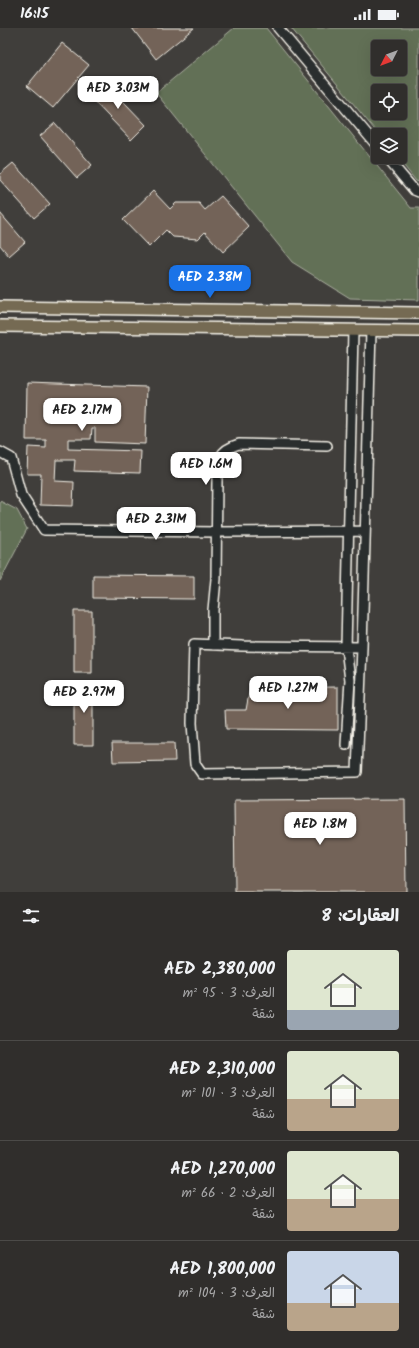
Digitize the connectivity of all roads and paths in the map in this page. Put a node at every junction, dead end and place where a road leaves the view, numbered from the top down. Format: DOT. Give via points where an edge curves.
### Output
graph roads {
  1 [pos="278,28"];
  2 [pos="371,139"];
  3 [pos="392,164"];
  4 [pos="419,192"];
  5 [pos="0,307"];
  6 [pos="419,313"];
  7 [pos="0,326"];
  8 [pos="353,330"];
  9 [pos="371,331"];
  10 [pos="419,331"];
  11 [pos="327,446"];
  12 [pos="0,452"];
  13 [pos="348,531"];
  14 [pos="365,531"];
  15 [pos="216,532"];
  16 [pos="213,645"];
  17 [pos="362,647"];
  18 [pos="346,648"];
  19 [pos="346,745"];
  1 -- 2 [label="street"];
  3 -- 4 [label="street" via="414,190"];
  5 -- 6 [label="main road"];
  7 -- 8 [label="main road"];
  8 -- 9 [label="main road"];
  8 -- 13 [label="street"];
  9 -- 10 [label="main road"];
  9 -- 14 [label="street"];
  11 -- 15 [label="street" via="239,444 229,447 222,453 218,463"];
  12 -- 15 [label="street" via="11,458 21,495 44,530"];
  13 -- 14 [label="street"];
  13 -- 15 [label="street"];
  13 -- 18 [label="street"];
  14 -- 17 [label="street"];
  15 -- 16 [label="street"];
  16 -- 17 [label="street" via="194,644 192,723 195,764 202,774 357,772"];
  16 -- 18 [label="street"];
  17 -- 18 [label="street"];
  18 -- 19 [label="street" via="350,680"];
}
